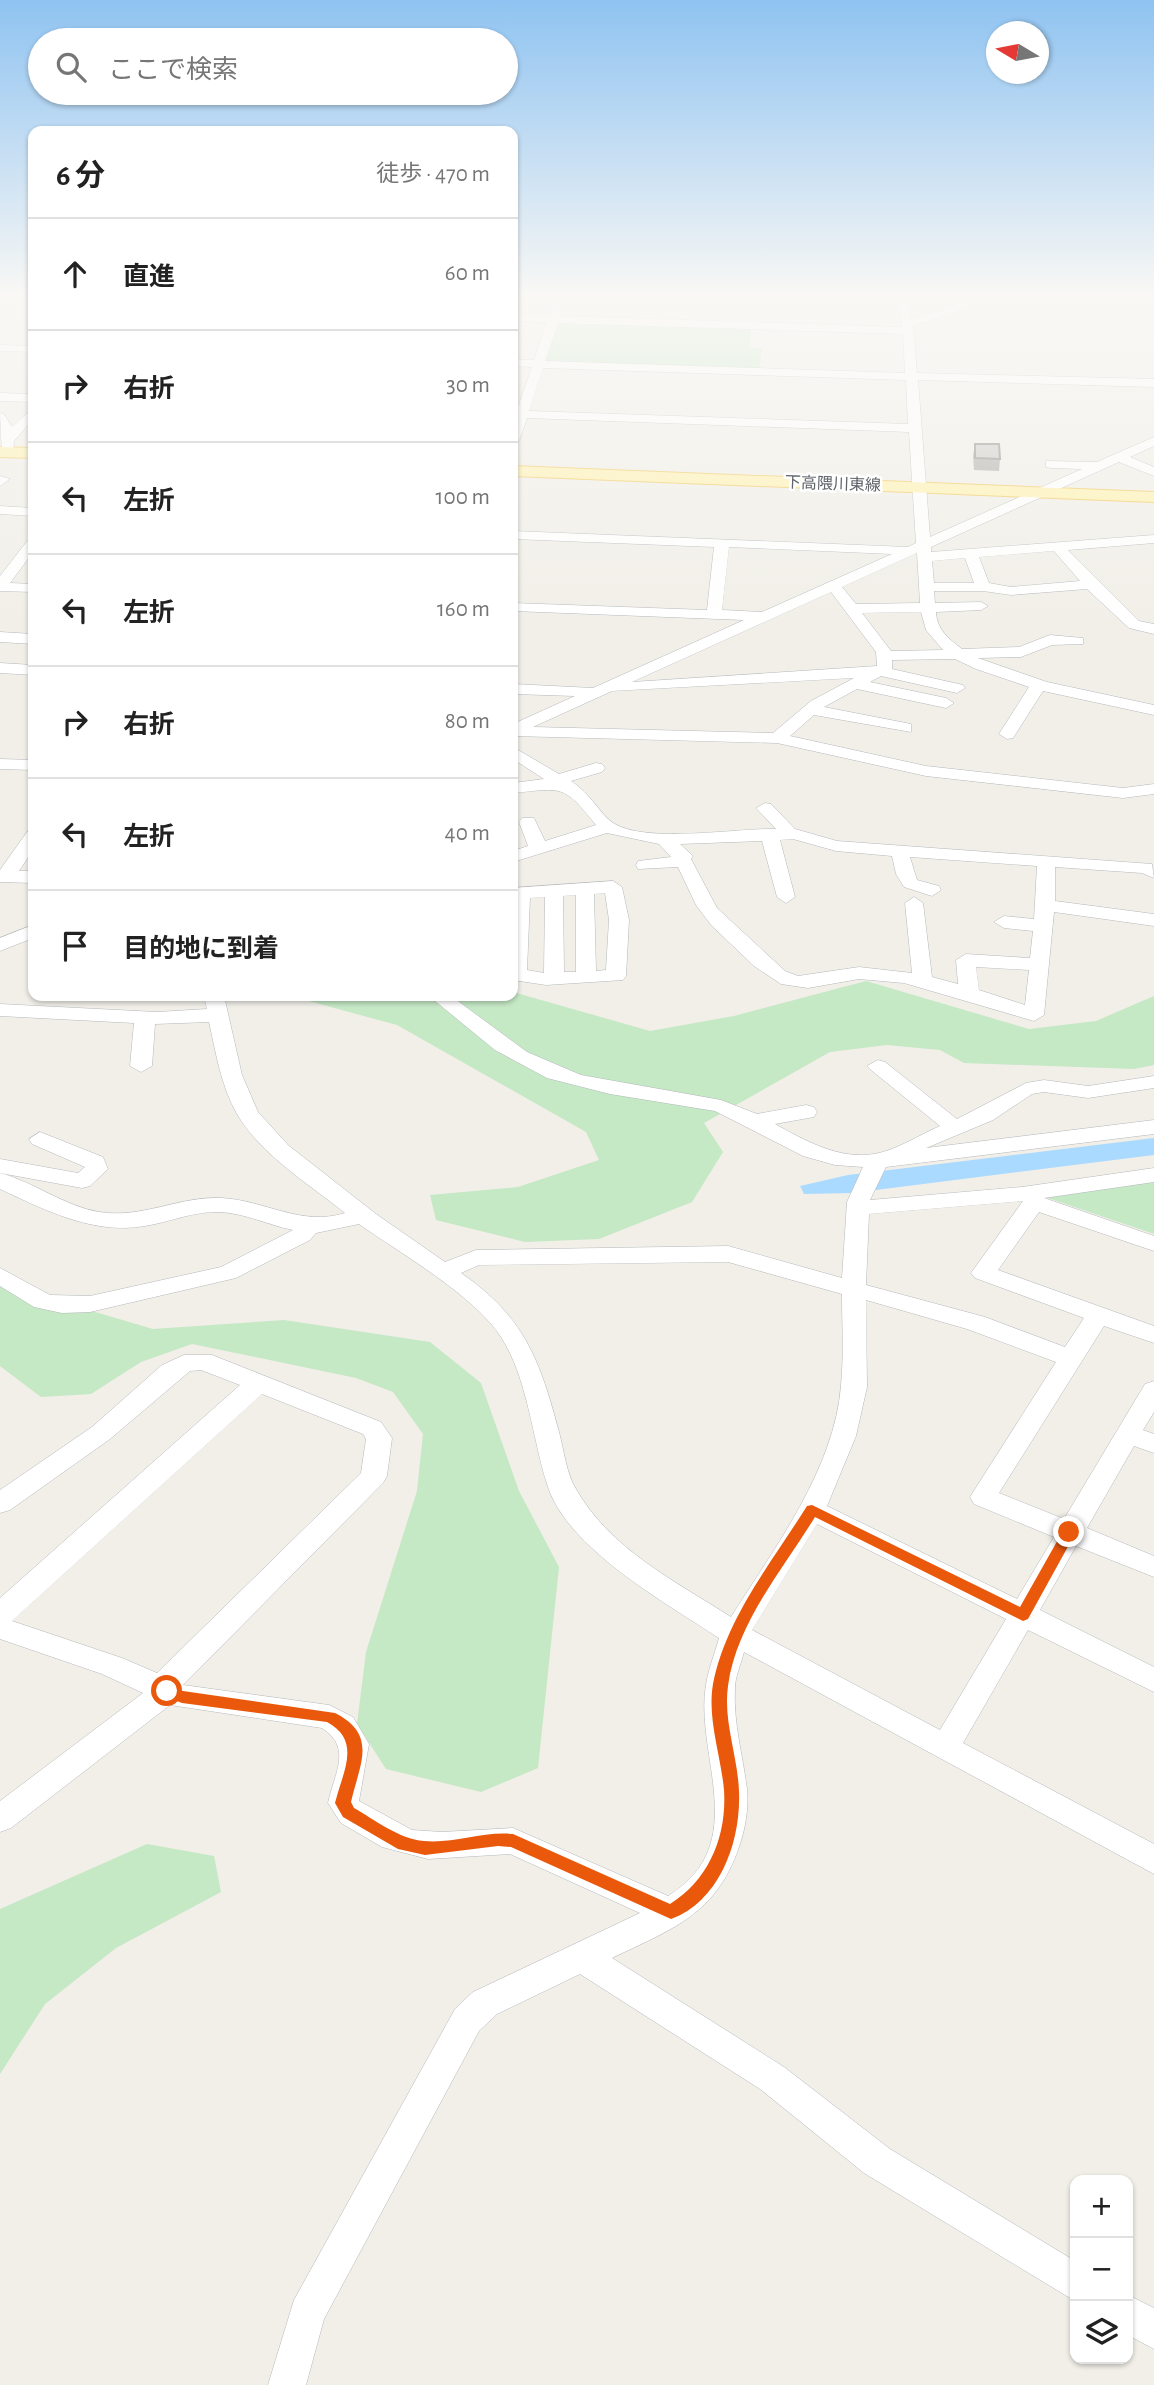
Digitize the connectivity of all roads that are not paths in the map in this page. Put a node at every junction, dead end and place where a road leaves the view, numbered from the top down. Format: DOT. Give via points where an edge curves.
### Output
graph roads {
  1 [pos="913,404"];
  2 [pos="518,414"];
  3 [pos="0,417"];
  4 [pos="28,418"];
  5 [pos="915,428"];
  6 [pos="1154,441"];
  7 [pos="5,448"];
  8 [pos="28,452"];
  9 [pos="1119,457"];
  10 [pos="1051,464"];
  11 [pos="1100,465"];
  12 [pos="518,471"];
  13 [pos="1154,472"];
  14 [pos="919,486"];
  15 [pos="1044,491"];
  16 [pos="1154,497"];
  17 [pos="0,510"];
  18 [pos="28,512"];
  19 [pos="518,535"];
  20 [pos="1154,539"];
  21 [pos="722,543"];
  22 [pos="1058,547"];
  23 [pos="28,550"];
  24 [pos="920,550"];
  25 [pos="970,554"];
  26 [pos="1091,584"];
  27 [pos="834,586"];
  28 [pos="0,587"];
  29 [pos="927,587"];
  30 [pos="983,587"];
  31 [pos="28,588"];
  32 [pos="982,606"];
  33 [pos="518,607"];
  34 [pos="928,607"];
  35 [pos="852,609"];
  36 [pos="713,615"];
  37 [pos="765,617"];
  38 [pos="1154,629"];
  39 [pos="0,637"];
  40 [pos="28,639"];
  41 [pos="1078,640"];
  42 [pos="956,652"];
  43 [pos="886,656"];
  44 [pos="0,668"];
  45 [pos="28,670"];
  46 [pos="876,672"];
  47 [pos="1040,683"];
  48 [pos="855,684"];
  49 [pos="957,688"];
  50 [pos="518,689"];
  51 [pos="601,690"];
  52 [pos="797,702"];
  53 [pos="946,703"];
  54 [pos="1154,710"];
  55 [pos="905,728"];
  56 [pos="518,729"];
  57 [pos="518,731"];
  58 [pos="1007,734"];
  59 [pos="872,736"];
  60 [pos="777,738"];
  61 [pos="518,755"];
  62 [pos="0,764"];
  63 [pos="28,765"];
  64 [pos="596,768"];
  65 [pos="559,780"];
  66 [pos="518,787"];
  67 [pos="1154,789"];
  68 [pos="765,808"];
  69 [pos="528,821"];
  70 [pos="607,827"];
  71 [pos="776,834"];
  72 [pos="664,839"];
  73 [pos="28,843"];
  74 [pos="539,849"];
  75 [pos="901,851"];
  76 [pos="518,855"];
  77 [pos="684,856"];
  78 [pos="1046,862"];
  79 [pos="645,866"];
  80 [pos="1154,872"];
  81 [pos="3,876"];
  82 [pos="28,877"];
  83 [pos="584,889"];
  84 [pos="932,890"];
  85 [pos="554,891"];
  86 [pos="518,893"];
  87 [pos="786,897"];
  88 [pos="914,904"];
  89 [pos="1045,905"];
  90 [pos="1114,921"];
  91 [pos="1004,922"];
  92 [pos="1154,923"];
  93 [pos="1044,926"];
  94 [pos="28,933"];
  95 [pos="3,944"];
  96 [pos="28,944"];
  97 [pos="1040,965"];
  98 [pos="518,974"];
  99 [pos="586,977"];
  100 [pos="554,978"];
  101 [pos="923,982"];
  102 [pos="969,995"];
  103 [pos="445,1001"];
  104 [pos="215,1006"];
  105 [pos="0,1010"];
  106 [pos="145,1017"];
  107 [pos="141,1066"];
  108 [pos="878,1066"];
  109 [pos="1154,1082"];
  110 [pos="806,1112"];
  111 [pos="755,1121"];
  112 [pos="1154,1127"];
  113 [pos="955,1128"];
  114 [pos="40,1139"];
  115 [pos="876,1165"];
  116 [pos="0,1166"];
  117 [pos="1154,1175"];
  118 [pos="0,1180"];
  119 [pos="1028,1198"];
  120 [pos="858,1205"];
  121 [pos="362,1215"];
  122 [pos="308,1227"];
  123 [pos="1154,1244"];
  124 [pos="444,1271"];
  125 [pos="0,1276"];
  126 [pos="854,1287"];
  127 [pos="1098,1315"];
  128 [pos="1154,1335"];
  129 [pos="1070,1358"];
  130 [pos="258,1382"];
  131 [pos="1154,1390"];
  132 [pos="1128,1434"];
  133 [pos="1154,1444"];
  134 [pos="0,1503"];
  135 [pos="812,1510"];
  136 [pos="1069,1532"];
  137 [pos="1154,1567"];
  138 [pos="0,1615"];
  139 [pos="1023,1615"];
  140 [pos="0,1628"];
  141 [pos="735,1634"];
  142 [pos="1154,1680"];
  143 [pos="167,1691"];
  144 [pos="946,1746"];
  145 [pos="0,1819"];
  146 [pos="1154,1860"];
  147 [pos="671,1912"];
  148 [pos="582,1956"];
  149 [pos="1070,2279"];
  150 [pos="1133,2317"];
  151 [pos="1154,2330"];
  152 [pos="287,2385"];
  1 -- 5 [label="street"];
  2 -- 5 [label="street"];
  3 -- 7 [label="street" via="5,423"];
  4 -- 7 [label="street"];
  5 -- 14 [label="street"];
  6 -- 9 [label="street"];
  7 -- 8 [label="main road"];
  9 -- 11 [label="street"];
  9 -- 13 [label="street"];
  10 -- 11 [label="street"];
  11 -- 15 [label="street"];
  12 -- 14 [label="main road, 下高隈川東線"];
  14 -- 15 [label="main road, 下高隈川東線"];
  14 -- 24 [label="street"];
  15 -- 16 [label="main road, 下高隈川東線"];
  15 -- 24 [label="street"];
  17 -- 18 [label="street"];
  19 -- 21 [label="street"];
  20 -- 22 [label="street"];
  21 -- 24 [label="street"];
  21 -- 36 [label="street"];
  22 -- 25 [label="street"];
  22 -- 26 [label="street"];
  23 -- 28 [label="street"];
  24 -- 25 [label="street"];
  24 -- 27 [label="street"];
  24 -- 29 [label="street"];
  25 -- 30 [label="street"];
  26 -- 30 [label="street" via="1011,591"];
  26 -- 38 [label="street" via="1134,625"];
  27 -- 35 [label="street"];
  27 -- 37 [label="street"];
  28 -- 31 [label="street"];
  29 -- 30 [label="street"];
  29 -- 34 [label="street"];
  32 -- 34 [label="street"];
  33 -- 36 [label="street"];
  34 -- 35 [label="street"];
  34 -- 42 [label="street" via="929,621 940,639"];
  35 -- 43 [label="street"];
  36 -- 37 [label="street"];
  37 -- 51 [label="street"];
  39 -- 40 [label="street"];
  41 -- 42 [label="street" via="1050,640 1021,652"];
  42 -- 43 [label="street"];
  42 -- 47 [label="street" via="1005,675"];
  43 -- 46 [label="street" via="885,668"];
  44 -- 45 [label="street"];
  46 -- 48 [label="street"];
  46 -- 49 [label="street"];
  46 -- 52 [label="street"];
  47 -- 54 [label="street"];
  47 -- 58 [label="street"];
  48 -- 52 [label="street"];
  48 -- 53 [label="street"];
  50 -- 51 [label="street"];
  51 -- 52 [label="street"];
  51 -- 56 [label="street"];
  52 -- 55 [label="street"];
  52 -- 59 [label="street"];
  52 -- 60 [label="street"];
  57 -- 60 [label="street"];
  60 -- 67 [label="street" via="926,771 1123,793"];
  61 -- 65 [label="street"];
  62 -- 63 [label="street"];
  64 -- 65 [label="street"];
  65 -- 66 [label="street"];
  65 -- 70 [label="street" via="581,795"];
  68 -- 71 [label="street" via="787,828"];
  69 -- 74 [label="street"];
  70 -- 72 [label="street"];
  70 -- 74 [label="street"];
  71 -- 72 [label="street"];
  71 -- 75 [label="street" via="794,834 836,846"];
  71 -- 87 [label="street"];
  72 -- 77 [label="street"];
  73 -- 81 [label="street"];
  74 -- 76 [label="street"];
  75 -- 78 [label="street"];
  75 -- 84 [label="street" via="907,883"];
  77 -- 79 [label="street" via="676,862"];
  77 -- 101 [label="street" via="707,908 753,956 791,983 861,973"];
  78 -- 80 [label="street"];
  78 -- 89 [label="street"];
  81 -- 82 [label="street"];
  83 -- 85 [label="street"];
  83 -- 99 [label="street"];
  83 -- 99 [label="street" via="613,887 619,920 616,976"];
  85 -- 86 [label="street"];
  85 -- 100 [label="street"];
  88 -- 101 [label="street"];
  89 -- 92 [label="street"];
  89 -- 93 [label="street"];
  90 -- 92 [label="street"];
  91 -- 93 [label="street"];
  93 -- 97 [label="street"];
  94 -- 95 [label="street"];
  95 -- 96 [label="street"];
  97 -- 102 [label="street" via="967,960"];
  97 -- 102 [label="street" via="1034,1016"];
  98 -- 100 [label="street"];
  99 -- 100 [label="street"];
  101 -- 102 [label="street"];
  103 -- 111 [label="street" via="502,1046 548,1070 574,1080 721,1106"];
  104 -- 106 [label="street"];
  104 -- 121 [label="street" via="231,1074 248,1114 279,1150"];
  105 -- 106 [label="street"];
  106 -- 107 [label="street"];
  108 -- 113 [label="street"];
  109 -- 113 [label="street" via="1088,1092 1044,1086 1026,1089"];
  110 -- 111 [label="street"];
  111 -- 115 [label="street" via="811,1151"];
  112 -- 115 [label="street"];
  113 -- 115 [label="street"];
  114 -- 116 [label="street" via="95,1162 97,1169 82,1181"];
  115 -- 120 [label="street"];
  117 -- 119 [label="street"];
  118 -- 122 [label="street" via="77,1215 108,1221 138,1220 207,1204 244,1208"];
  119 -- 120 [label="street"];
  119 -- 123 [label="street"];
  119 -- 127 [label="street" via="983,1273"];
  120 -- 126 [label="street"];
  121 -- 122 [label="street" via="337,1225"];
  121 -- 124 [label="street"];
  122 -- 125 [label="street" via="302,1235 228,1273 90,1304 62,1306 43,1301"];
  124 -- 126 [label="street" via="476,1258 728,1254"];
  124 -- 141 [label="street" via="511,1332 531,1376 561,1488 587,1527 622,1560"];
  126 -- 129 [label="street" via="976,1323"];
  126 -- 135 [label="street" via="854,1387 843,1436"];
  127 -- 128 [label="street"];
  127 -- 129 [label="street"];
  129 -- 136 [label="street" via="983,1497"];
  130 -- 134 [label="street" via="203,1361 184,1363 101,1433"];
  130 -- 138 [label="street"];
  130 -- 143 [label="street" via="372,1428 379,1438 374,1476 170,1677"];
  131 -- 132 [label="street"];
  132 -- 133 [label="street"];
  132 -- 136 [label="street"];
  135 -- 139 [label="street"];
  135 -- 141 [label="street"];
  136 -- 137 [label="street"];
  136 -- 139 [label="street"];
  139 -- 142 [label="street"];
  139 -- 144 [label="street"];
  140 -- 143 [label="street" via="112,1666"];
  141 -- 144 [label="street"];
  141 -- 147 [label="street" via="720,1686 732,1792 728,1833 715,1871 694,1897"];
  143 -- 145 [label="street"];
  143 -- 147 [label="street" via="182,1697 329,1717 346,1726 355,1737 356,1750 343,1803 349,1812 398,1842 425,1848 513,1840"];
  144 -- 146 [label="street"];
  147 -- 148 [label="street"];
  148 -- 149 [label="street" via="772,2078 877,2161"];
  148 -- 152 [label="street" via="485,2003 467,2020 307,2313"];
  150 -- 151 [label="street"];
}
